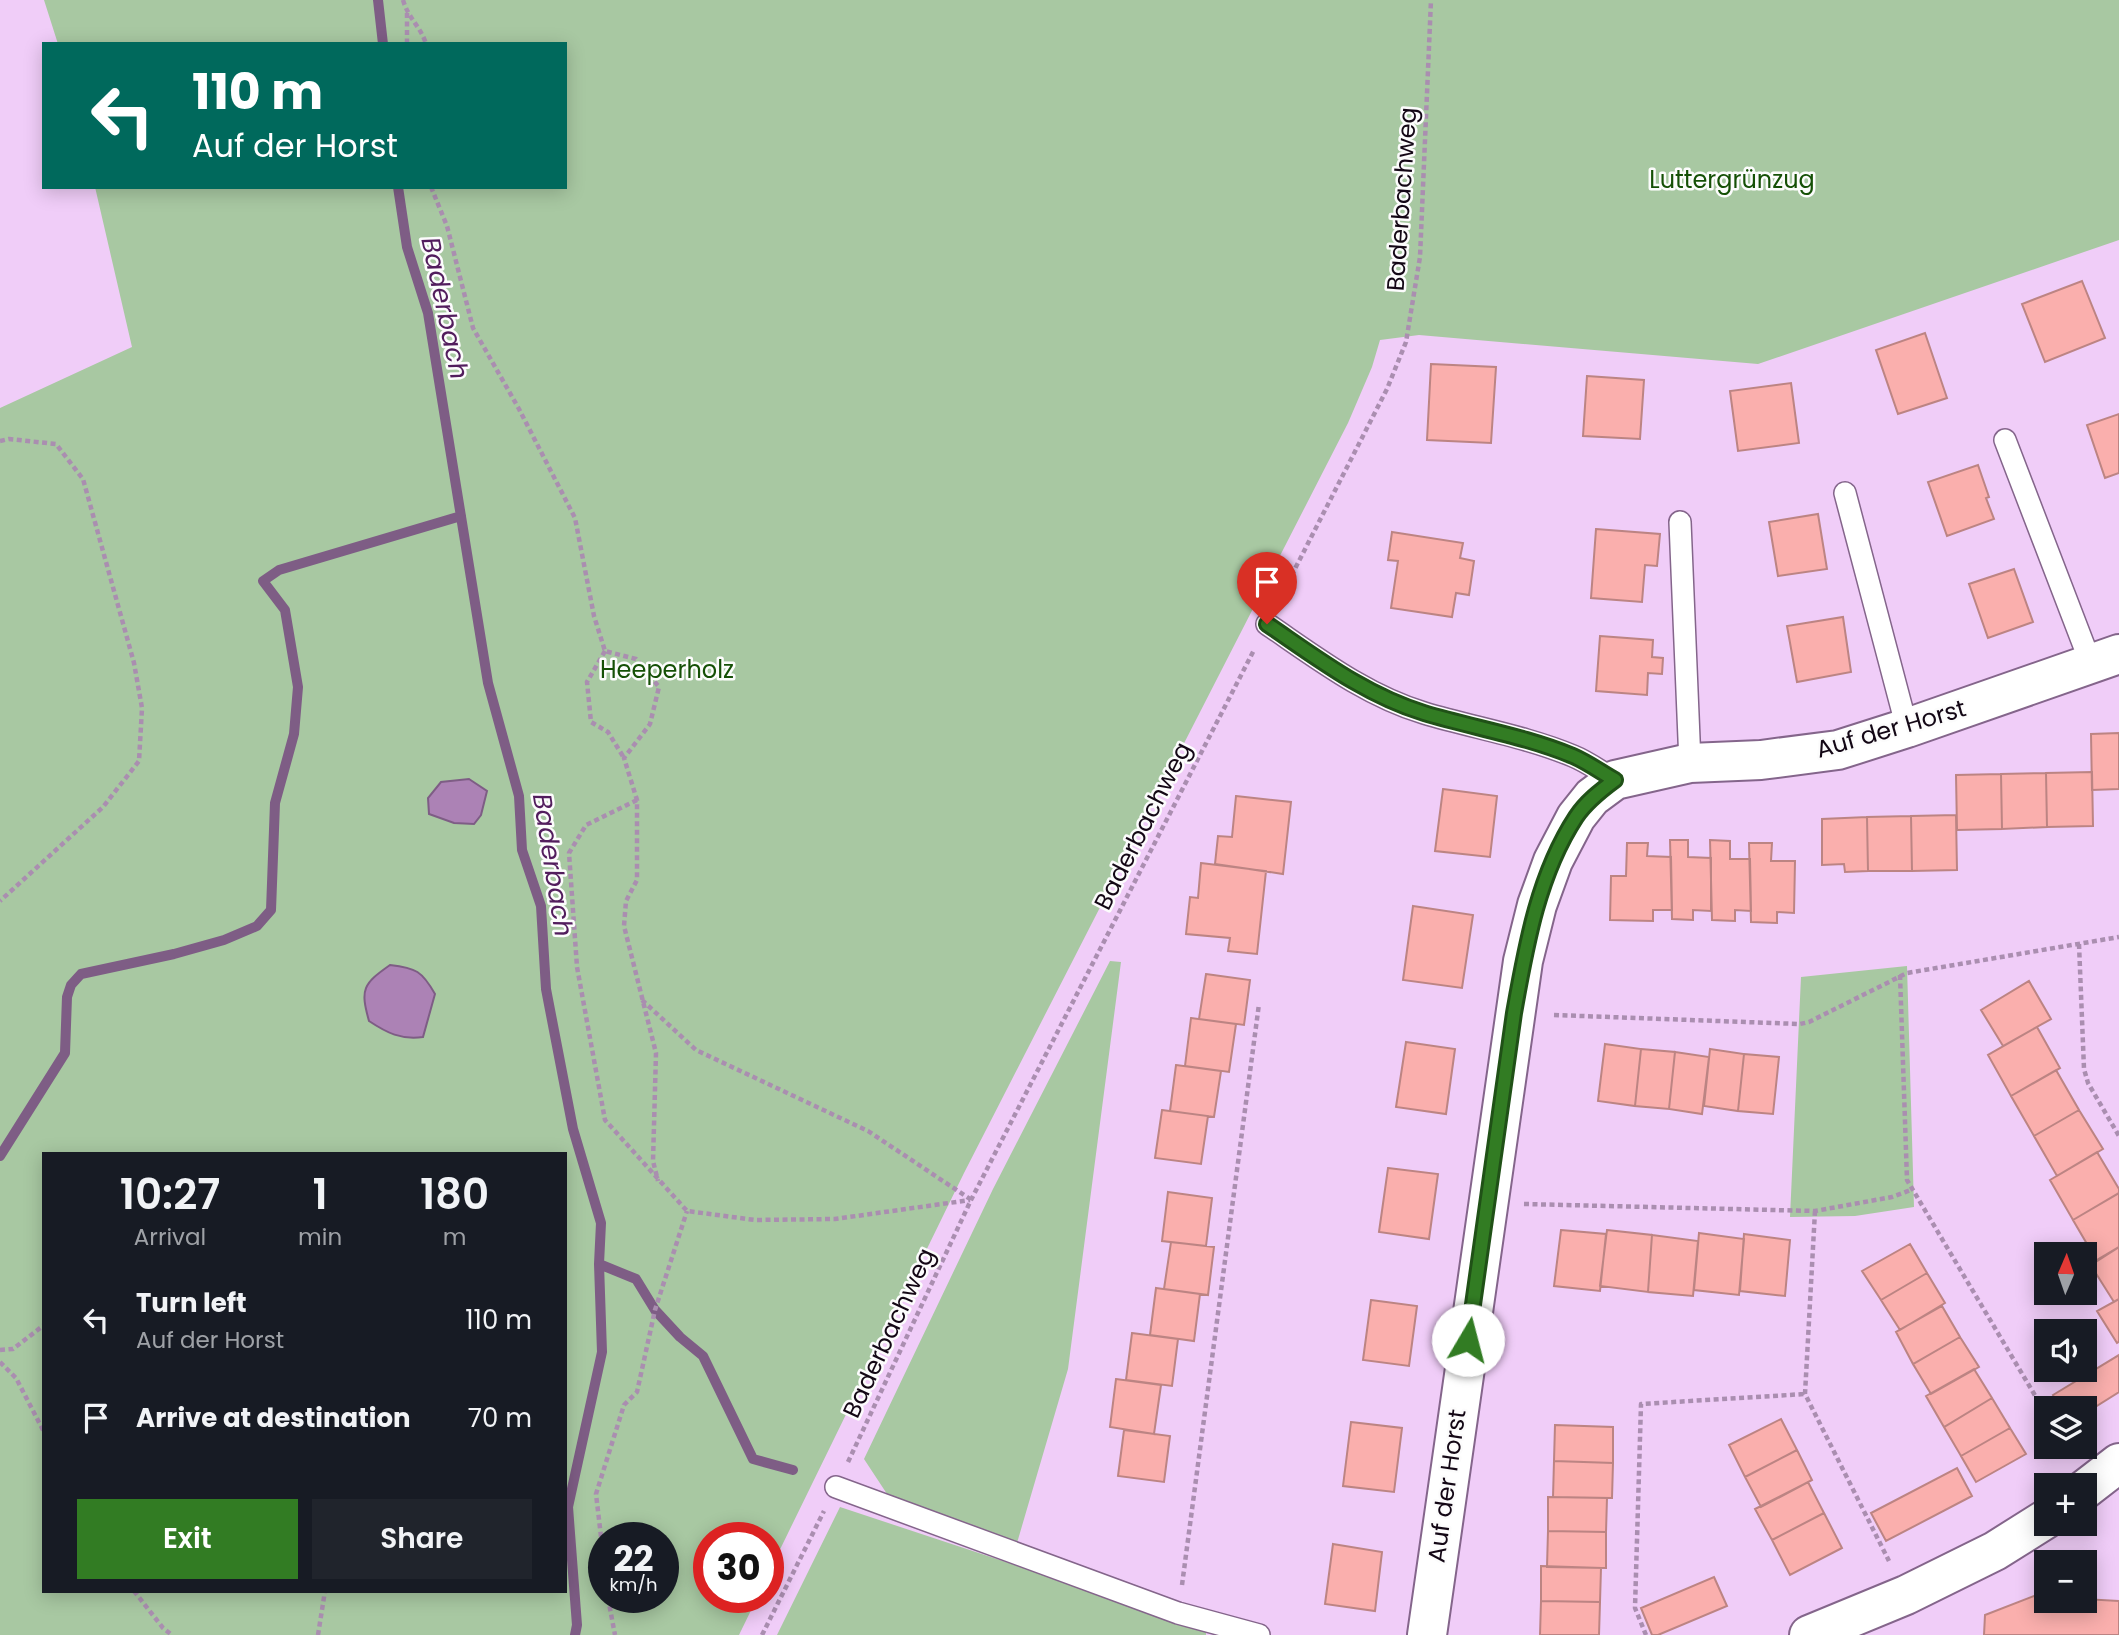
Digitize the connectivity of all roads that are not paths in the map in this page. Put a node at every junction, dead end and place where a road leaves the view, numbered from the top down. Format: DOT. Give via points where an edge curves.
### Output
graph roads {
  1 [pos="2005,440"];
  2 [pos="1845,493"];
  3 [pos="1680,522"];
  4 [pos="1267,624"];
  5 [pos="2105,659"];
  6 [pos="1906,729"];
  7 [pos="1690,763"];
  8 [pos="1615,780"];
  9 [pos="2119,1463"];
  10 [pos="2097,1480"];
  11 [pos="836,1487"];
  12 [pos="2034,1527"];
  13 [pos="1259,1635"];
  14 [pos="1427,1635"];
  15 [pos="1809,1635"];
  1 -- 5 [label="lane"];
  2 -- 6 [label="lane"];
  3 -- 7 [label="lane"];
  4 -- 8 [label="lane" via="1370,691 1423,713 1575,756"];
  5 -- 6 [label="street, Auf der Horst"];
  6 -- 7 [label="street, Auf der Horst" via="1838,750"];
  7 -- 8 [label="street, Auf der Horst"];
  8 -- 14 [label="street, Auf der Horst" via="1576,817 1553,861 1523,961"];
  9 -- 10 [label="street"];
  11 -- 13 [label="lane" via="1178,1613"];
  12 -- 15 [label="street" via="1906,1595"];
}
